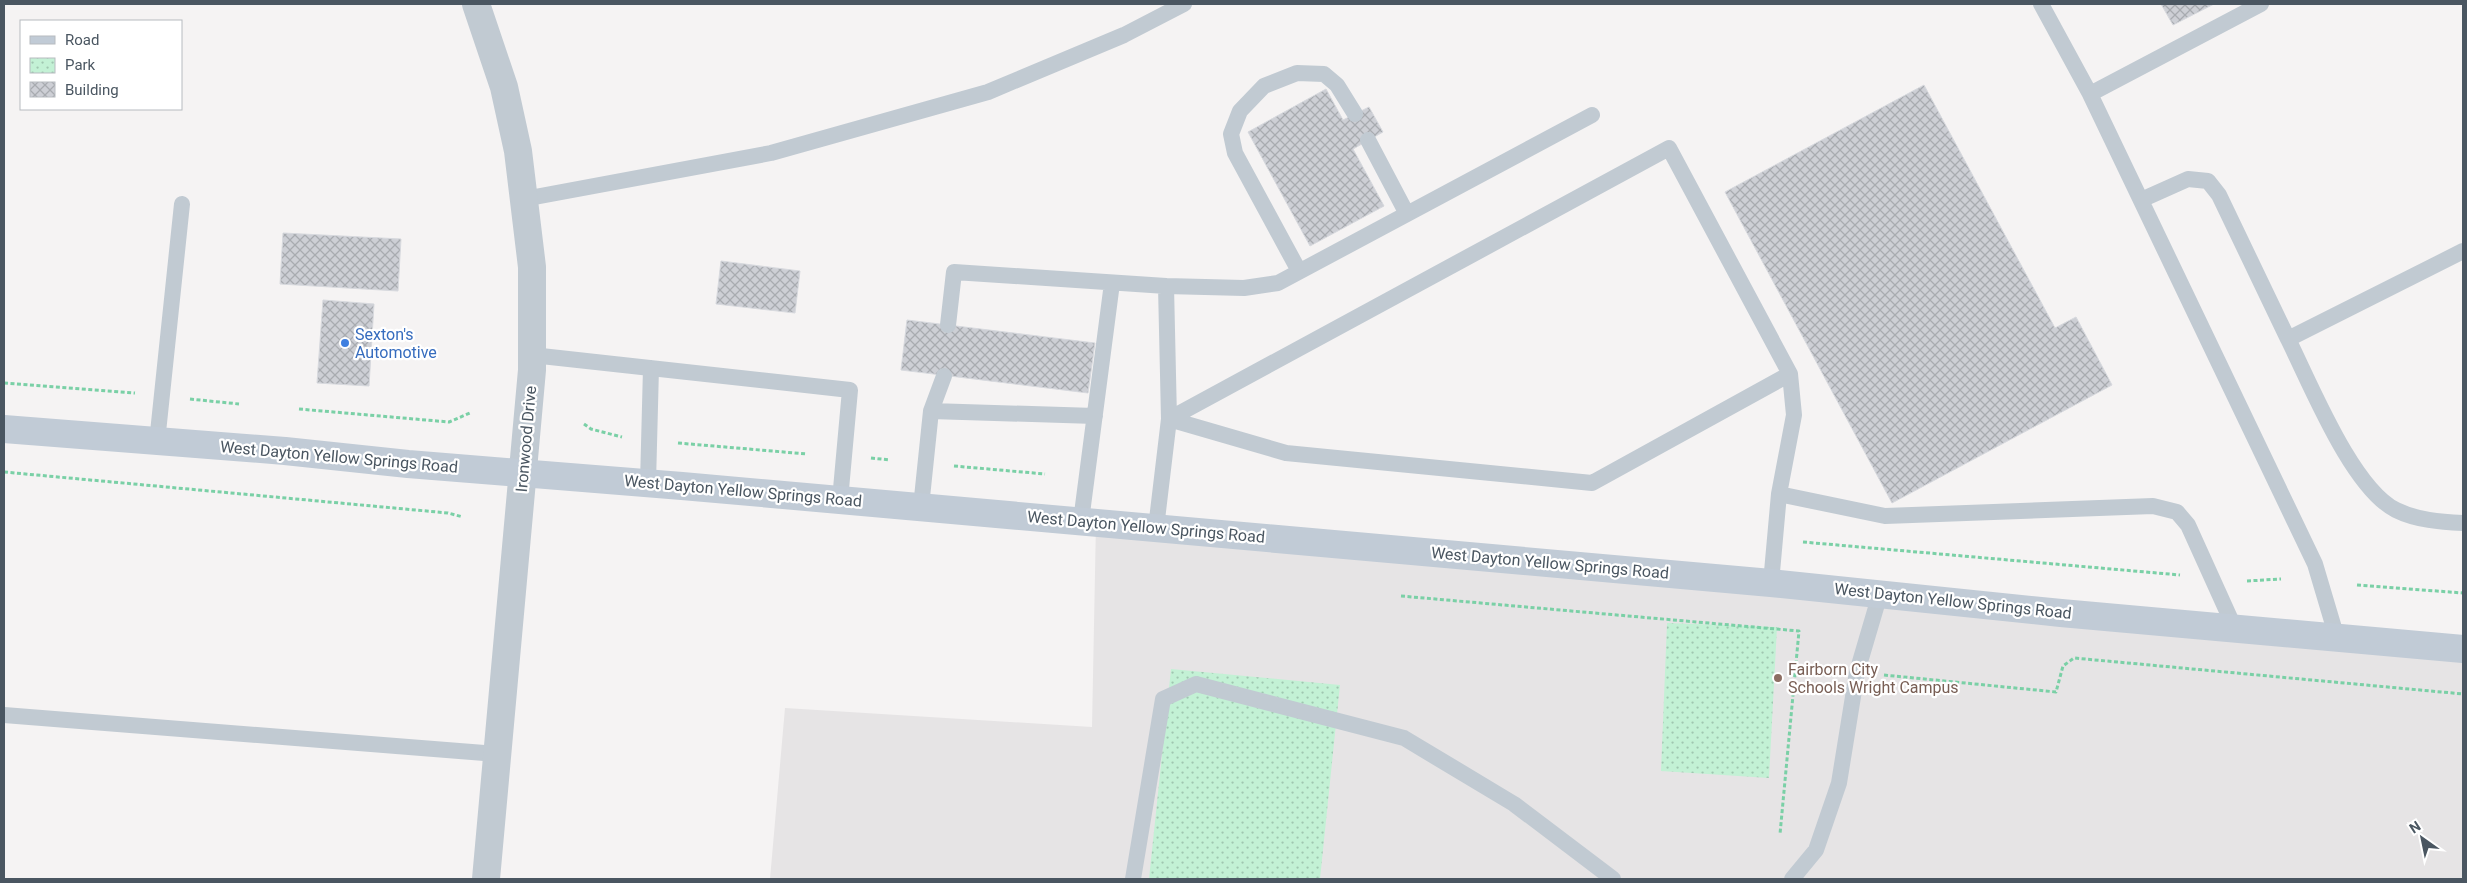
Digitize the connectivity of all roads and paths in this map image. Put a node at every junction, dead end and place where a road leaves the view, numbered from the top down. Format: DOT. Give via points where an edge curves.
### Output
graph roads {
  1 [pos="476,4"];
  2 [pos="1184,4"];
  3 [pos="2041,4"];
  4 [pos="2261,4"];
  5 [pos="2090,94"];
  6 [pos="1355,114"];
  7 [pos="1592,115"];
  8 [pos="1368,140"];
  9 [pos="524,199"];
  10 [pos="2141,200"];
  11 [pos="182,204"];
  12 [pos="1407,214"];
  13 [pos="2463,251"];
  14 [pos="1299,272"];
  15 [pos="1112,283"];
  16 [pos="1166,286"];
  17 [pos="948,325"];
  18 [pos="2288,340"];
  19 [pos="532,355"];
  20 [pos="651,368"];
  21 [pos="1790,374"];
  22 [pos="944,376"];
  23 [pos="4,383"];
  24 [pos="140,393"];
  25 [pos="181,398"];
  26 [pos="239,404"];
  27 [pos="299,409"];
  28 [pos="931,411"];
  29 [pos="470,413"];
  30 [pos="1095,416"];
  31 [pos="1169,418"];
  32 [pos="584,424"];
  33 [pos="4,429"];
  34 [pos="650,441"];
  35 [pos="157,442"];
  36 [pos="807,454"];
  37 [pos="869,458"];
  38 [pos="890,460"];
  39 [pos="953,466"];
  40 [pos="4,472"];
  41 [pos="522,473"];
  42 [pos="1046,474"];
  43 [pos="648,483"];
  44 [pos="1779,494"];
  45 [pos="840,500"];
  46 [pos="921,507"];
  47 [pos="463,517"];
  48 [pos="1081,521"];
  49 [pos="2463,523"];
  50 [pos="1156,528"];
  51 [pos="1803,542"];
  52 [pos="2183,576"];
  53 [pos="2281,579"];
  54 [pos="2247,581"];
  55 [pos="1771,583"];
  56 [pos="2357,585"];
  57 [pos="2463,593"];
  58 [pos="1880,594"];
  59 [pos="1401,596"];
  60 [pos="2235,629"];
  61 [pos="2337,638"];
  62 [pos="2463,649"];
  63 [pos="1795,668"];
  64 [pos="1857,672"];
  65 [pos="2463,694"];
  66 [pos="4,716"];
  67 [pos="497,754"];
  68 [pos="1780,834"];
  69 [pos="486,879"];
  70 [pos="1133,879"];
  71 [pos="1613,879"];
  72 [pos="1792,879"];
  1 -- 9 [label="street, Ironwood Drive" via="504,87 518,151"];
  2 -- 9 [label="lane" via="1124,35 988,92 771,153"];
  3 -- 5 [label="lane"];
  4 -- 5 [label="lane"];
  5 -- 10 [label="lane"];
  6 -- 14 [label="lane" via="1337,85 1324,74 1297,73 1264,86 1240,111 1231,134 1236,153"];
  7 -- 12 [label="lane"];
  8 -- 12 [label="lane"];
  9 -- 19 [label="street, Ironwood Drive" via="532,267"];
  10 -- 18 [label="lane" via="2188,179 2208,181 2219,195"];
  10 -- 61 [label="lane" via="2315,564"];
  11 -- 35 [label="lane"];
  12 -- 14 [label="lane"];
  13 -- 18 [label="lane"];
  14 -- 16 [label="lane" via="1278,283 1244,288"];
  15 -- 16 [label="lane"];
  15 -- 17 [label="lane" via="954,272"];
  15 -- 30 [label="lane"];
  16 -- 31 [label="lane"];
  18 -- 49 [label="lane" via="2353,468 2368,487 2395,510 2435,522"];
  19 -- 20 [label="lane"];
  19 -- 41 [label="street, Ironwood Drive"];
  20 -- 34 [label="lane"];
  20 -- 45 [label="lane" via="850,390"];
  21 -- 31 [label="lane" via="1592,483 1286,453"];
  21 -- 31 [label="lane" via="1669,148"];
  21 -- 44 [label="lane" via="1794,415"];
  22 -- 28 [label="lane"];
  23 -- 24 [label="path"];
  25 -- 26 [label="path"];
  27 -- 29 [label="path" via="449,422"];
  28 -- 30 [label="lane"];
  28 -- 46 [label="lane"];
  30 -- 48 [label="lane"];
  31 -- 50 [label="lane"];
  32 -- 34 [label="path" via="613,436"];
  33 -- 35 [label="main road, West Dayton Yellow Springs Road"];
  34 -- 36 [label="path"];
  34 -- 43 [label="lane"];
  35 -- 41 [label="main road, West Dayton Yellow Springs Road"];
  37 -- 38 [label="path"];
  39 -- 42 [label="path"];
  40 -- 47 [label="path" via="448,513"];
  41 -- 43 [label="main road, West Dayton Yellow Springs Road"];
  41 -- 67 [label="street, Ironwood Drive"];
  43 -- 45 [label="main road, West Dayton Yellow Springs Road"];
  44 -- 55 [label="lane"];
  44 -- 60 [label="lane" via="1885,516 2153,506 2177,512 2188,525"];
  45 -- 46 [label="main road, West Dayton Yellow Springs Road"];
  46 -- 48 [label="main road, West Dayton Yellow Springs Road"];
  48 -- 50 [label="main road, West Dayton Yellow Springs Road"];
  50 -- 55 [label="main road, West Dayton Yellow Springs Road"];
  51 -- 52 [label="path"];
  53 -- 54 [label="path"];
  55 -- 58 [label="main road, West Dayton Yellow Springs Road"];
  56 -- 57 [label="path"];
  58 -- 60 [label="main road, West Dayton Yellow Springs Road"];
  58 -- 64 [label="lane"];
  59 -- 63 [label="path" via="1799,632"];
  60 -- 61 [label="main road, West Dayton Yellow Springs Road"];
  61 -- 62 [label="main road, West Dayton Yellow Springs Road"];
  63 -- 64 [label="path"];
  63 -- 68 [label="path"];
  64 -- 65 [label="path" via="2056,692 2063,666 2074,658"];
  64 -- 72 [label="lane" via="1838,783 1816,850"];
  66 -- 67 [label="lane"];
  67 -- 69 [label="street, Ironwood Drive"];
  70 -- 71 [label="lane" via="1163,698 1196,684 1404,738 1514,804"];
}
